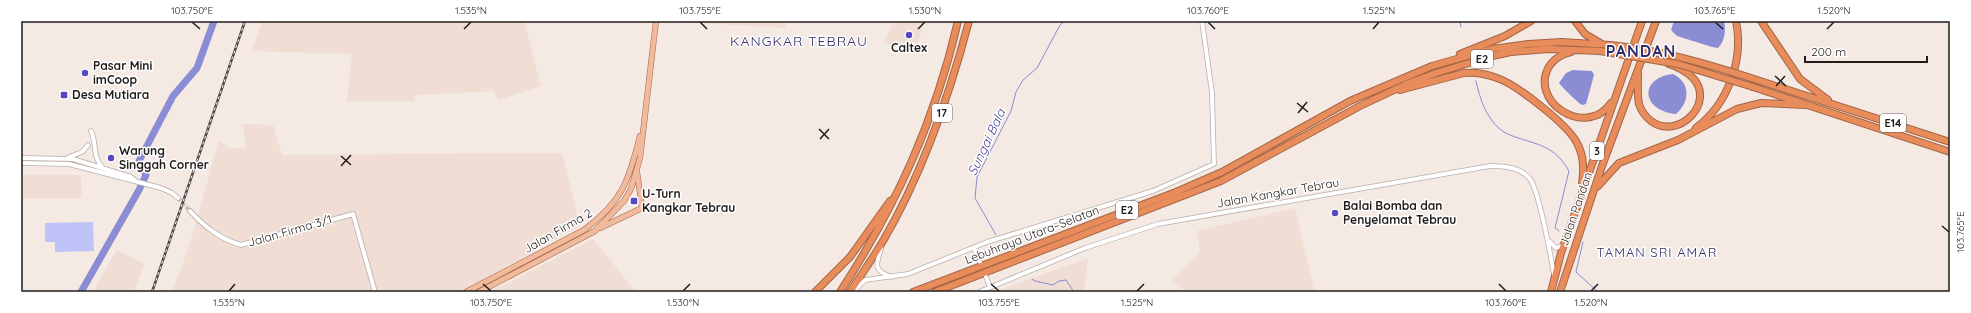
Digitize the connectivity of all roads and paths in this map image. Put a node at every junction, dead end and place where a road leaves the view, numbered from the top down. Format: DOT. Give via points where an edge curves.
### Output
graph roads {
  1 [pos="656,21"];
  2 [pos="958,21"];
  3 [pos="969,21"];
  4 [pos="1202,21"];
  5 [pos="1531,21"];
  6 [pos="1575,21"];
  7 [pos="1642,21"];
  8 [pos="1656,21"];
  9 [pos="1736,21"];
  10 [pos="1761,21"];
  11 [pos="1607,45"];
  12 [pos="1582,50"];
  13 [pos="1662,61"];
  14 [pos="1432,66"];
  15 [pos="1638,69"];
  16 [pos="1387,94"];
  17 [pos="1615,97"];
  18 [pos="1836,104"];
  19 [pos="1805,105"];
  20 [pos="645,114"];
  21 [pos="91,131"];
  22 [pos="1678,140"];
  23 [pos="1950,142"];
  24 [pos="88,145"];
  25 [pos="1950,152"];
  26 [pos="21,158"];
  27 [pos="67,158"];
  28 [pos="21,163"];
  29 [pos="102,167"];
  30 [pos="637,172"];
  31 [pos="136,181"];
  32 [pos="1596,189"];
  33 [pos="898,192"];
  34 [pos="178,198"];
  35 [pos="1578,205"];
  36 [pos="190,211"];
  37 [pos="595,230"];
  38 [pos="1546,236"];
  39 [pos="883,240"];
  40 [pos="1564,245"];
  41 [pos="974,248"];
  42 [pos="980,262"];
  43 [pos="891,277"];
  44 [pos="986,277"];
  45 [pos="1554,277"];
  46 [pos="990,287"];
  47 [pos="375,292"];
  48 [pos="466,292"];
  49 [pos="479,292"];
  50 [pos="815,292"];
  51 [pos="840,292"];
  52 [pos="850,292"];
  53 [pos="853,292"];
  54 [pos="913,292"];
  55 [pos="935,292"];
  56 [pos="979,292"];
  57 [pos="1551,292"];
  58 [pos="1561,292"];
  1 -- 20 [label="main road"];
  2 -- 33 [label="highway, 17" via="926,127"];
  3 -- 39 [label="highway, 17" via="950,87 927,152"];
  4 -- 41 [label="street" via="1212,99 1214,164 1153,191"];
  5 -- 14 [label="highway" via="1505,36"];
  6 -- 11 [label="highway" via="1585,34"];
  7 -- 17 [label="highway, Jalan Pandan / 3"];
  8 -- 15 [label="highway, Jalan Pandan / 3"];
  9 -- 22 [label="highway" via="1738,51 1726,92 1703,123"];
  10 -- 18 [label="highway" via="1800,79 1815,92"];
  11 -- 14 [label="highway, Lebuhraya Utara–Selatan / E2" via="1562,42 1528,44 1492,49"];
  11 -- 18 [label="highway, E14, bridge" via="1655,51 1690,59"];
  12 -- 13 [label="highway, Lebuhraya Utara–Selatan / E2, bridge"];
  12 -- 16 [label="highway, Lebuhraya Utara–Selatan / E2" via="1532,50 1492,56 1429,76"];
  12 -- 17 [label="highway" via="1560,55 1550,66 1546,72 1544,86 1549,98 1568,115 1579,119 1601,114"];
  13 -- 15 [label="highway, bridge" via="1689,74 1697,84 1698,105 1691,116 1680,124 1667,127 1654,123 1640,108"];
  13 -- 19 [label="highway, E14, bridge" via="1690,67"];
  14 -- 54 [label="highway, Lebuhraya Utara–Selatan / E2" via="1350,101 1248,158 1189,186"];
  15 -- 32 [label="highway, Jalan Pandan / 3"];
  16 -- 35 [label="highway" via="1464,73 1484,74 1511,84 1568,130 1576,142 1584,163"];
  16 -- 55 [label="highway, Lebuhraya Utara–Selatan / E2" via="1221,181"];
  17 -- 35 [label="highway, Jalan Pandan / 3"];
  18 -- 23 [label="highway, E14"];
  19 -- 22 [label="highway" via="1776,102 1737,109"];
  19 -- 25 [label="highway, E14"];
  20 -- 30 [label="main road, Jalan Firma 2"];
  20 -- 48 [label="main road, Jalan Firma 2" via="632,171 617,198 602,217 584,230"];
  21 -- 29 [label="street" via="94,136 95,158"];
  22 -- 32 [label="highway" via="1619,163"];
  24 -- 27 [label="street" via="82,152"];
  26 -- 27 [label="street"];
  27 -- 29 [label="street"];
  28 -- 31 [label="street" via="65,163"];
  29 -- 31 [label="street"];
  30 -- 37 [label="main road, Jalan Firma 2" via="624,201"];
  30 -- 37 [label="main road" via="642,208"];
  31 -- 34 [label="street" via="172,193"];
  32 -- 58 [label="highway, Jalan Pandan / 3" via="1580,228"];
  33 -- 50 [label="highway" via="850,257"];
  33 -- 51 [label="highway, 17" via="870,246"];
  35 -- 40 [label="highway, Jalan Pandan / 3"];
  36 -- 47 [label="street, Jalan Firma 3/1" via="205,227 241,245 353,214"];
  37 -- 49 [label="main road, Jalan Firma 2"];
  38 -- 40 [label="street" via="1553,247 1559,248"];
  38 -- 45 [label="street, Jalan Kangkar Tebrau"];
  38 -- 46 [label="street, Jalan Kangkar Tebrau" via="1537,197 1530,180 1514,168 1490,166 1158,224 1084,248"];
  39 -- 43 [label="street" via="876,264 880,272"];
  39 -- 52 [label="highway, 17"];
  40 -- 45 [label="highway, Jalan Pandan / 3"];
  41 -- 42 [label="street"];
  41 -- 43 [label="street" via="908,274"];
  43 -- 53 [label="street" via="865,280"];
  44 -- 46 [label="street"];
  45 -- 57 [label="highway, Jalan Pandan / 3"];
  46 -- 56 [label="street, Jalan Kangkar Tebrau"];
}
